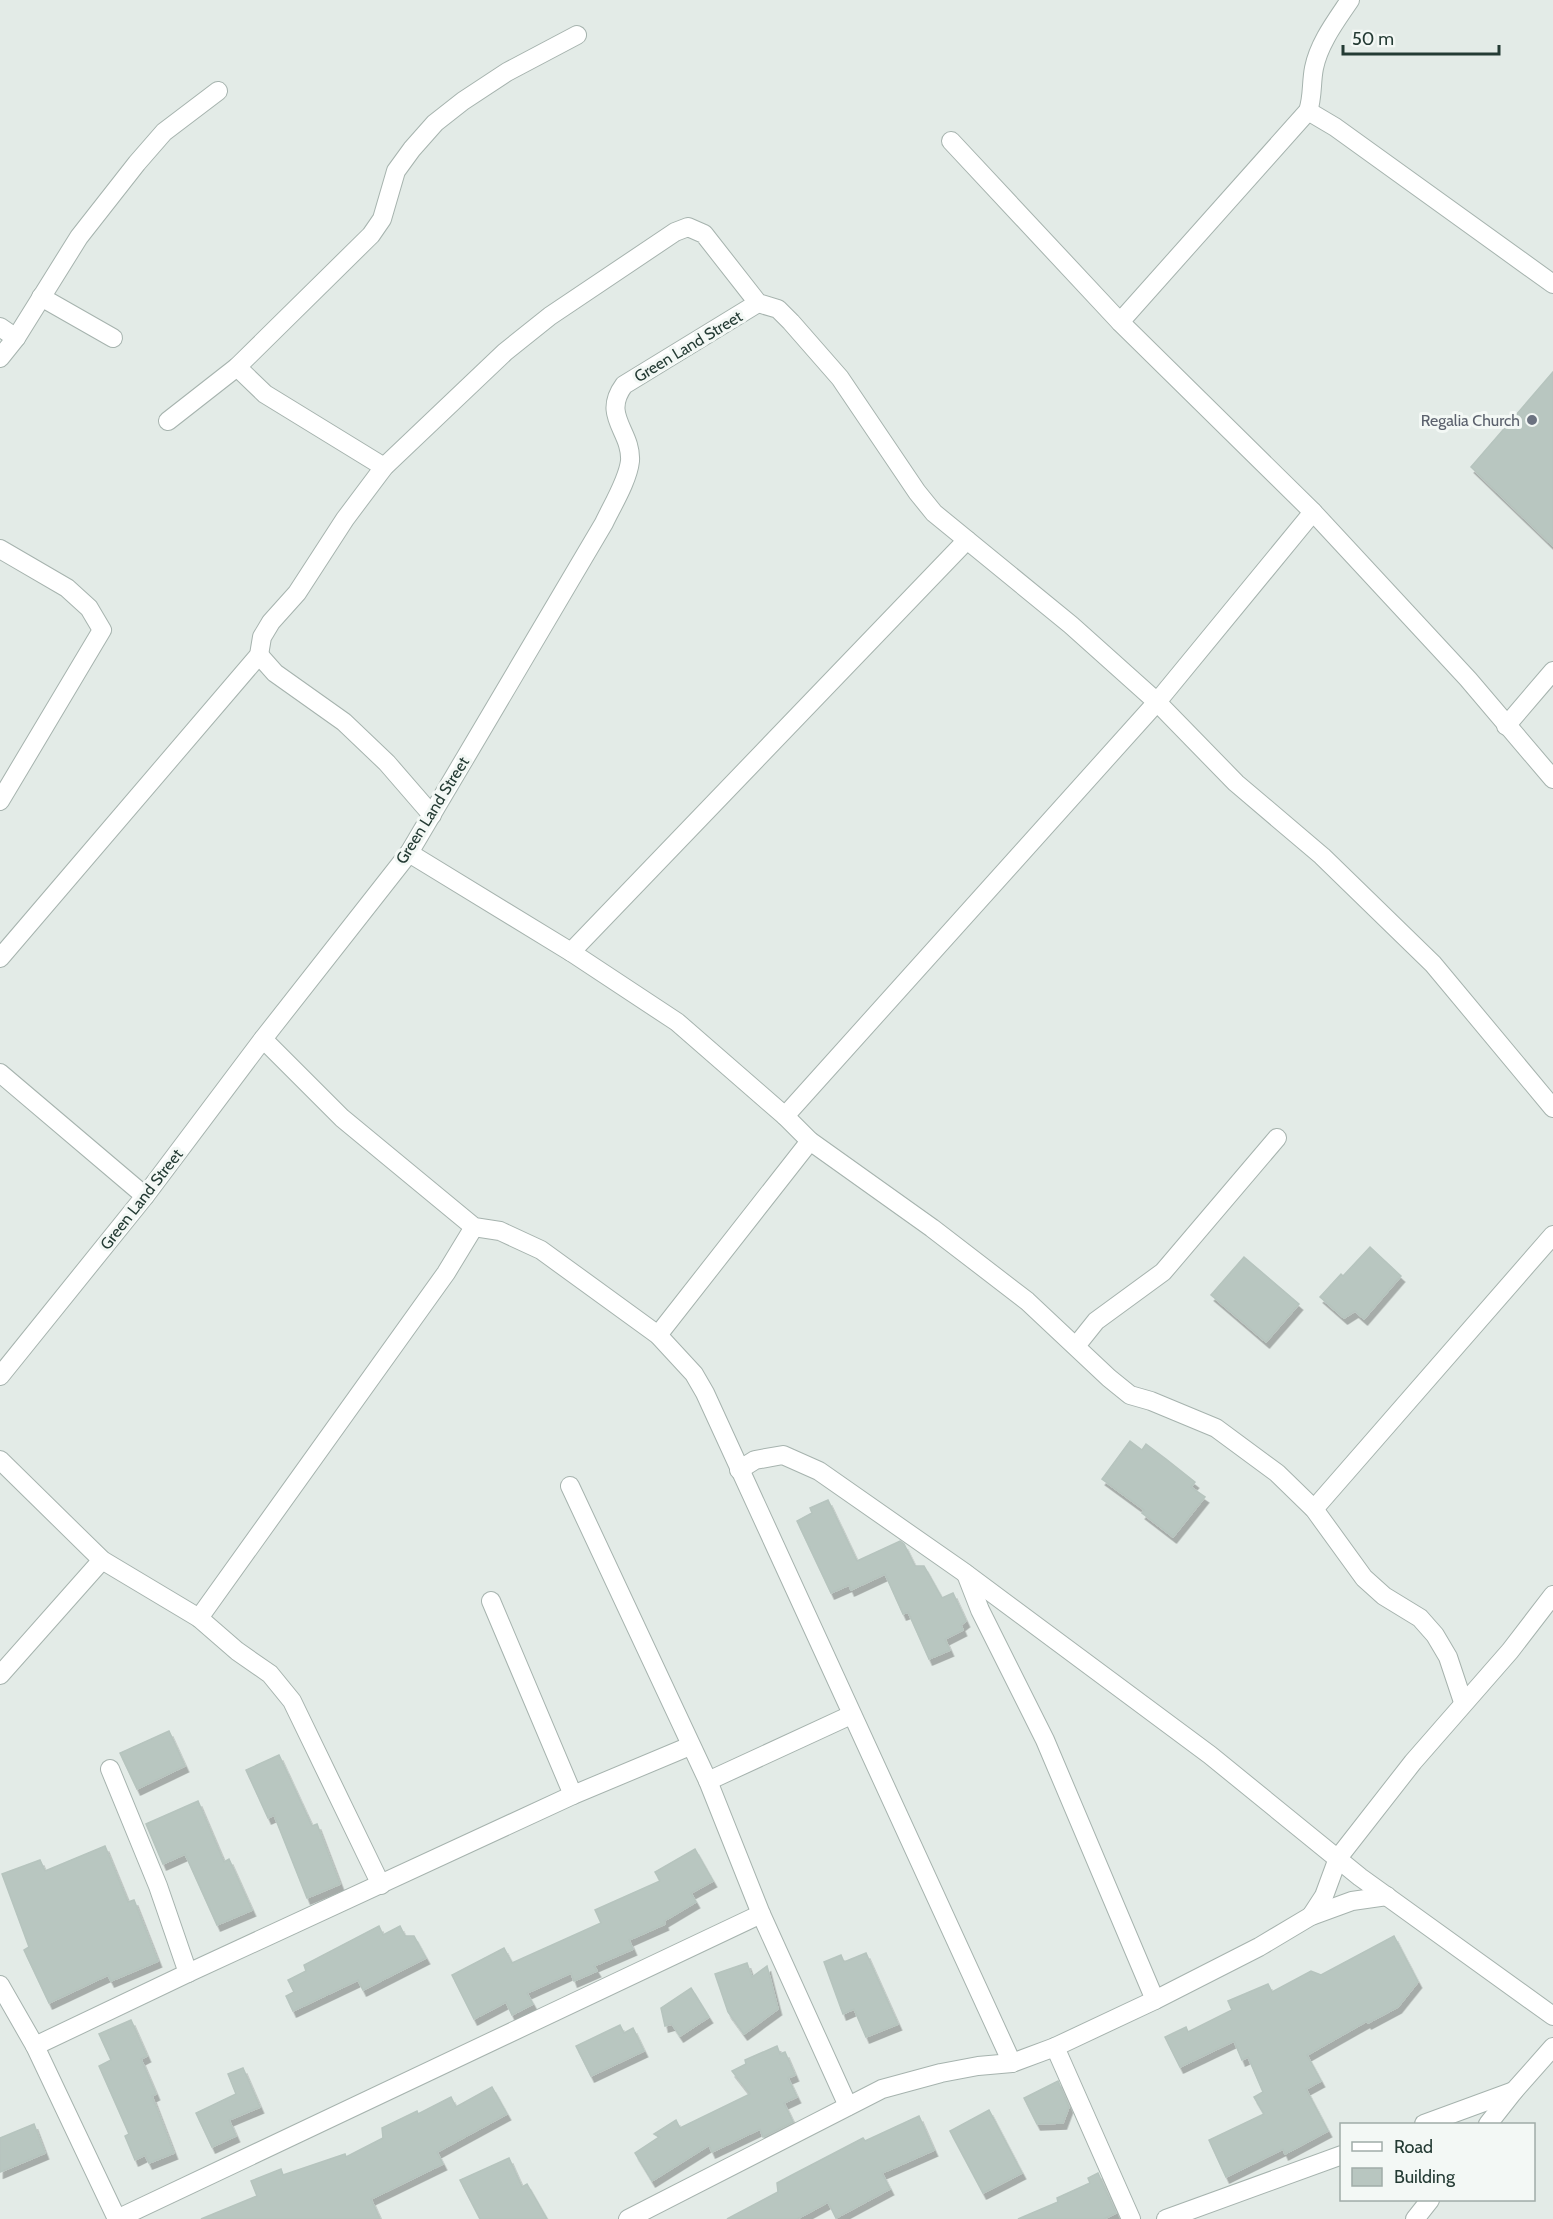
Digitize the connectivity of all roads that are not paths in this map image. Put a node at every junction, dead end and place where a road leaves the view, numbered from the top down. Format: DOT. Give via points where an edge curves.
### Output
graph roads {
  1 [pos="1350,0"];
  2 [pos="577,35"];
  3 [pos="218,91"];
  4 [pos="1308,111"];
  5 [pos="951,141"];
  6 [pos="1553,285"];
  7 [pos="41,297"];
  8 [pos="759,303"];
  9 [pos="1120,322"];
  10 [pos="0,327"];
  11 [pos="16,338"];
  12 [pos="113,338"];
  13 [pos="0,358"];
  14 [pos="237,368"];
  15 [pos="168,421"];
  16 [pos="384,467"];
  17 [pos="1313,512"];
  18 [pos="967,540"];
  19 [pos="0,549"];
  20 [pos="259,655"];
  21 [pos="1553,671"];
  22 [pos="1156,702"];
  23 [pos="1506,726"];
  24 [pos="1553,779"];
  25 [pos="2,794"];
  26 [pos="432,815"];
  27 [pos="409,853"];
  28 [pos="571,952"];
  29 [pos="0,958"];
  30 [pos="262,1039"];
  31 [pos="0,1073"];
  32 [pos="1553,1108"];
  33 [pos="785,1116"];
  34 [pos="1277,1138"];
  35 [pos="810,1142"];
  36 [pos="145,1196"];
  37 [pos="474,1227"];
  38 [pos="1553,1235"];
  39 [pos="658,1335"];
  40 [pos="1076,1346"];
  41 [pos="0,1376"];
  42 [pos="0,1460"];
  43 [pos="739,1470"];
  44 [pos="570,1486"];
  45 [pos="1314,1509"];
  46 [pos="102,1560"];
  47 [pos="965,1574"];
  48 [pos="1553,1595"];
  49 [pos="491,1601"];
  50 [pos="199,1618"];
  51 [pos="0,1675"];
  52 [pos="1463,1702"];
  53 [pos="851,1715"];
  54 [pos="690,1746"];
  55 [pos="110,1769"];
  56 [pos="708,1781"];
  57 [pos="573,1795"];
  58 [pos="1338,1858"];
  59 [pos="381,1885"];
  60 [pos="1387,1896"];
  61 [pos="761,1914"];
  62 [pos="1311,1916"];
  63 [pos="188,1972"];
  64 [pos="0,1985"];
  65 [pos="1155,2000"];
  66 [pos="1553,2016"];
  67 [pos="35,2046"];
  68 [pos="1055,2047"];
  69 [pos="1553,2047"];
  70 [pos="1012,2062"];
  71 [pos="1514,2091"];
  72 [pos="848,2106"];
  73 [pos="1427,2123"];
  74 [pos="1489,2123"];
  75 [pos="1340,2155"];
  76 [pos="1428,2201"];
  77 [pos="117,2219"];
  78 [pos="628,2219"];
  79 [pos="1131,2219"];
  80 [pos="1166,2219"];
  81 [pos="1415,2219"];
  1 -- 4 [label="street" via="1317,56"];
  2 -- 14 [label="street" via="507,72 435,123 396,171 382,219 371,235"];
  3 -- 7 [label="street" via="164,132 137,163 79,237"];
  4 -- 6 [label="street"];
  4 -- 9 [label="street"];
  5 -- 9 [label="street"];
  7 -- 11 [label="street"];
  7 -- 12 [label="street"];
  8 -- 16 [label="street" via="704,234 688,226 550,316 505,352"];
  8 -- 18 [label="street" via="778,309 791,322 840,378 917,492 934,513"];
  8 -- 26 [label="street, Green Land Street" via="624,385 616,396 615,408 629,451 627,471 604,523"];
  9 -- 17 [label="street"];
  10 -- 11 [label="street"];
  11 -- 13 [label="street"];
  14 -- 15 [label="street"];
  14 -- 16 [label="street" via="265,394"];
  16 -- 20 [label="street" via="297,593 271,621 262,637"];
  17 -- 22 [label="street"];
  17 -- 23 [label="street" via="1468,679"];
  18 -- 22 [label="street" via="1071,625"];
  18 -- 28 [label="street"];
  19 -- 25 [label="street" via="67,588 89,608 102,630"];
  20 -- 26 [label="street" via="276,673 344,722"];
  20 -- 29 [label="street"];
  21 -- 23 [label="street"];
  22 -- 32 [label="street" via="1236,783 1322,856 1434,964"];
  22 -- 33 [label="street"];
  23 -- 24 [label="street"];
  26 -- 27 [label="street, Green Land Street"];
  27 -- 28 [label="street"];
  27 -- 30 [label="street, Green Land Street"];
  28 -- 33 [label="street" via="676,1022"];
  30 -- 36 [label="street, Green Land Street"];
  30 -- 37 [label="street" via="342,1119"];
  31 -- 36 [label="street"];
  33 -- 35 [label="street"];
  34 -- 40 [label="street" via="1162,1272 1096,1321"];
  35 -- 39 [label="street"];
  35 -- 40 [label="street" via="1028,1301"];
  36 -- 41 [label="street, Green Land Street"];
  37 -- 39 [label="street" via="500,1231 541,1250"];
  37 -- 50 [label="street" via="446,1273"];
  38 -- 45 [label="street"];
  39 -- 43 [label="street" via="694,1374"];
  40 -- 45 [label="street" via="1130,1395 1216,1428 1276,1473"];
  42 -- 46 [label="street"];
  43 -- 47 [label="street" via="755,1460 783,1455 819,1471"];
  43 -- 53 [label="street"];
  44 -- 54 [label="street"];
  45 -- 52 [label="street" via="1364,1578 1384,1596 1420,1618 1435,1635 1448,1657"];
  46 -- 50 [label="street"];
  46 -- 51 [label="street"];
  47 -- 58 [label="street" via="1210,1755"];
  47 -- 65 [label="street" via="1045,1740"];
  48 -- 52 [label="street" via="1510,1651"];
  49 -- 57 [label="street"];
  50 -- 59 [label="street" via="270,1674 292,1701"];
  52 -- 58 [label="street"];
  53 -- 56 [label="street"];
  53 -- 70 [label="street"];
  54 -- 56 [label="street"];
  54 -- 57 [label="street"];
  55 -- 63 [label="street"];
  56 -- 61 [label="street"];
  57 -- 59 [label="street"];
  58 -- 60 [label="street"];
  58 -- 62 [label="street" via="1324,1896"];
  59 -- 63 [label="street"];
  60 -- 62 [label="street" via="1352,1901"];
  60 -- 66 [label="street"];
  61 -- 72 [label="street"];
  61 -- 77 [label="street"];
  62 -- 65 [label="street"];
  63 -- 67 [label="street"];
  64 -- 67 [label="street"];
  65 -- 68 [label="street"];
  67 -- 77 [label="street"];
  68 -- 70 [label="street"];
  68 -- 79 [label="street"];
  69 -- 71 [label="street"];
  70 -- 72 [label="street" via="941,2073 882,2090"];
  71 -- 73 [label="street"];
  71 -- 74 [label="street"];
  72 -- 78 [label="street"];
  75 -- 80 [label="street"];
  76 -- 81 [label="street"];
}
